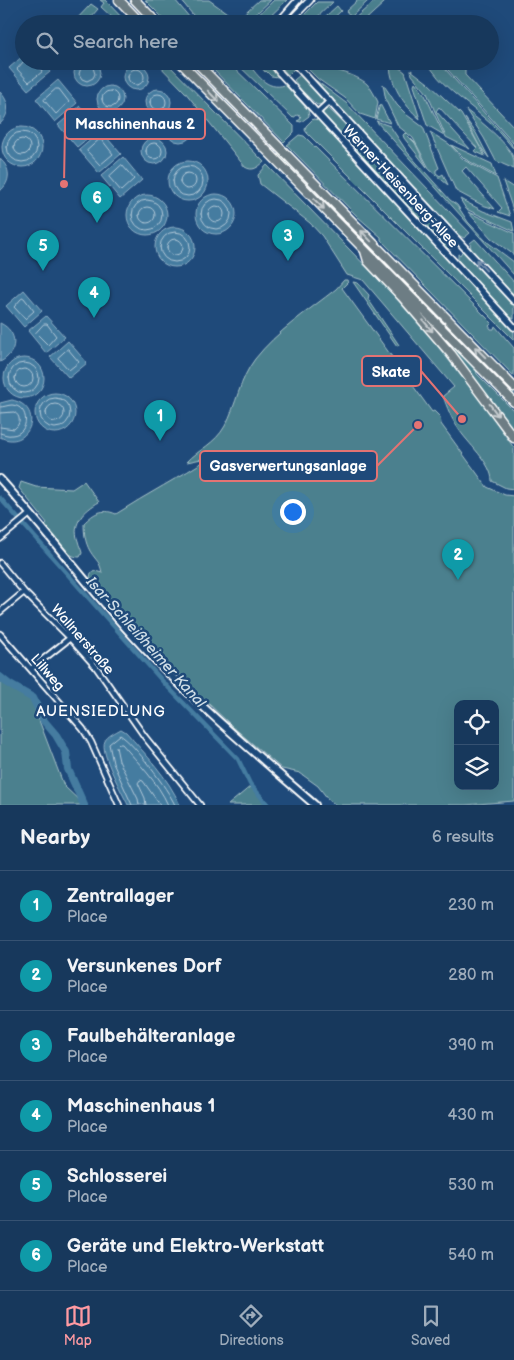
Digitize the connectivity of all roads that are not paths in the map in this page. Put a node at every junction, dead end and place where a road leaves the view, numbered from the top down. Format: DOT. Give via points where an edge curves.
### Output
graph roads {
  1 [pos="119,0"];
  2 [pos="135,0"];
  3 [pos="298,0"];
  4 [pos="310,0"];
  5 [pos="133,15"];
  6 [pos="149,15"];
  7 [pos="286,15"];
  8 [pos="296,15"];
  9 [pos="188,70"];
  10 [pos="204,70"];
  11 [pos="278,70"];
  12 [pos="300,70"];
  13 [pos="330,101"];
  14 [pos="317,113"];
  15 [pos="364,249"];
  16 [pos="514,300"];
  17 [pos="514,327"];
  18 [pos="514,386"];
  19 [pos="514,402"];
  20 [pos="514,438"];
  21 [pos="0,480"];
  22 [pos="30,514"];
  23 [pos="0,539"];
  24 [pos="0,563"];
  25 [pos="24,592"];
  26 [pos="0,612"];
  27 [pos="0,634"];
  28 [pos="70,638"];
  29 [pos="31,669"];
  30 [pos="119,805"];
  31 [pos="200,805"];
  32 [pos="315,805"];
  1 -- 5 [label="highway"];
  2 -- 6 [label="highway"];
  3 -- 7 [label="street"];
  4 -- 8 [label="street"];
  9 -- 15 [label="highway, one-way"];
  18 -- 10 [label="highway, one-way"];
  11 -- 14 [label="street, Werner-Heisenberg-Allee"];
  12 -- 13 [label="street, Werner-Heisenberg-Allee"];
  13 -- 14 [label="street"];
  16 -- 13 [label="street, Werner-Heisenberg-Allee, one-way"];
  14 -- 17 [label="street, Werner-Heisenberg-Allee"];
  15 -- 19 [label="highway"];
  15 -- 20 [label="highway, one-way" via="368,261 451,354"];
  21 -- 22 [label="main road"];
  22 -- 23 [label="street"];
  22 -- 32 [label="main road" via="132,635 185,690"];
  24 -- 25 [label="street, Wallnerstraße"];
  25 -- 26 [label="street"];
  25 -- 28 [label="street, Wallnerstraße"];
  27 -- 29 [label="street, Lillweg"];
  28 -- 29 [label="street"];
  28 -- 31 [label="street, Wallnerstraße" via="96,667 135,724"];
  29 -- 30 [label="street, Lillweg" via="87,735"];
}
